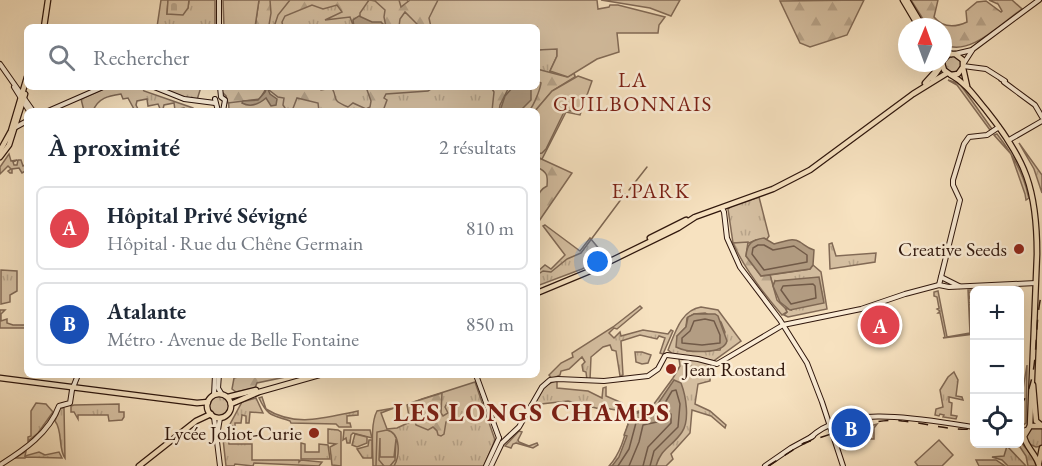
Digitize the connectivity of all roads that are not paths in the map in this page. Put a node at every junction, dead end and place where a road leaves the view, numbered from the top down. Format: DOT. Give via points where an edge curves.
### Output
graph roads {
  1 [pos="48,0"];
  2 [pos="219,0"];
  3 [pos="905,0"];
  4 [pos="1039,0"];
  5 [pos="916,18"];
  6 [pos="44,24"];
  7 [pos="219,24"];
  8 [pos="973,50"];
  9 [pos="953,54"];
  10 [pos="0,65"];
  11 [pos="963,66"];
  12 [pos="935,72"];
  13 [pos="949,74"];
  14 [pos="1003,80"];
  15 [pos="14,83"];
  16 [pos="24,83"];
  17 [pos="967,86"];
  18 [pos="24,90"];
  19 [pos="96,90"];
  20 [pos="162,90"];
  21 [pos="916,92"];
  22 [pos="22,98"];
  23 [pos="219,104"];
  24 [pos="29,108"];
  25 [pos="55,108"];
  26 [pos="1042,110"];
  27 [pos="1042,119"];
  28 [pos="24,123"];
  29 [pos="16,127"];
  30 [pos="999,127"];
  31 [pos="1009,140"];
  32 [pos="0,151"];
  33 [pos="0,157"];
  34 [pos="723,209"];
  35 [pos="941,277"];
  36 [pos="951,282"];
  37 [pos="1036,283"];
  38 [pos="939,285"];
  39 [pos="960,286"];
  40 [pos="947,287"];
  41 [pos="540,292"];
  42 [pos="783,325"];
  43 [pos="0,378"];
  44 [pos="77,378"];
  45 [pos="217,378"];
  46 [pos="217,378"];
  47 [pos="308,378"];
  48 [pos="477,378"];
  49 [pos="1032,380"];
  50 [pos="73,387"];
  51 [pos="273,388"];
  52 [pos="220,393"];
  53 [pos="214,394"];
  54 [pos="228,397"];
  55 [pos="231,404"];
  56 [pos="211,411"];
  57 [pos="970,426"];
  58 [pos="1042,426"];
  59 [pos="830,427"];
  60 [pos="1028,428"];
  61 [pos="1024,431"];
  62 [pos="501,440"];
  63 [pos="1025,441"];
  64 [pos="1030,448"];
  65 [pos="1042,448"];
  66 [pos="0,465"];
  67 [pos="1039,465"];
  68 [pos="139,466"];
  69 [pos="220,466"];
  70 [pos="486,466"];
  71 [pos="491,466"];
  72 [pos="765,466"];
  73 [pos="843,466"];
  1 -- 6 [label="main road"];
  2 -- 7 [label="street"];
  3 -- 5 [label="main road"];
  4 -- 8 [label="street"];
  8 -- 9 [label="street"];
  8 -- 11 [label="street"];
  9 -- 11 [label="main road" via="961,58"];
  10 -- 15 [label="street"];
  10 -- 22 [label="street"];
  11 -- 13 [label="main road" via="958,74"];
  11 -- 14 [label="street" via="986,69"];
  11 -- 17 [label="main road"];
  12 -- 21 [label="main road"];
  13 -- 17 [label="main road"];
  13 -- 21 [label="main road"];
  14 -- 26 [label="street"];
  14 -- 27 [label="street" via="1035,105"];
  15 -- 16 [label="street"];
  15 -- 22 [label="street"];
  17 -- 30 [label="main road"];
  18 -- 22 [label="main road"];
  19 -- 25 [label="street"];
  20 -- 23 [label="street" via="184,99"];
  21 -- 34 [label="main road" via="806,173"];
  22 -- 24 [label="street"];
  22 -- 29 [label="main road"];
  22 -- 32 [label="main road"];
  27 -- 31 [label="street"];
  28 -- 29 [label="street"];
  29 -- 33 [label="main road"];
  30 -- 31 [label="main road"];
  30 -- 35 [label="street" via="987,135 969,137 964,144 953,180 960,200"];
  31 -- 37 [label="main road" via="1033,195"];
  34 -- 41 [label="main road" via="697,214 582,277"];
  34 -- 42 [label="street" via="729,244"];
  35 -- 36 [label="street"];
  35 -- 38 [label="street"];
  36 -- 39 [label="street"];
  36 -- 40 [label="street"];
  37 -- 39 [label="street"];
  37 -- 49 [label="main road"];
  38 -- 40 [label="street"];
  38 -- 42 [label="street" via="861,309"];
  39 -- 40 [label="street"];
  42 -- 59 [label="street" via="807,363"];
  42 -- 62 [label="street" via="717,364 666,356 648,376 604,381 550,380 523,422"];
  43 -- 50 [label="main road"];
  44 -- 50 [label="street"];
  45 -- 52 [label="street"];
  46 -- 53 [label="street"];
  47 -- 51 [label="main road"];
  48 -- 62 [label="street"];
  49 -- 58 [label="main road" via="1036,420"];
  49 -- 60 [label="main road"];
  50 -- 56 [label="main road" via="197,403"];
  50 -- 66 [label="street" via="71,402 59,406 40,434"];
  51 -- 54 [label="main road"];
  51 -- 55 [label="main road"];
  52 -- 53 [label="main road"];
  52 -- 54 [label="main road"];
  53 -- 56 [label="main road"];
  54 -- 55 [label="main road"];
  55 -- 56 [label="main road" via="230,412"];
  56 -- 68 [label="main road"];
  56 -- 69 [label="street"];
  57 -- 59 [label="street" via="904,417 861,418"];
  58 -- 60 [label="main road"];
  59 -- 72 [label="street"];
  59 -- 73 [label="street"];
  60 -- 61 [label="street"];
  60 -- 63 [label="main road"];
  62 -- 70 [label="street"];
  62 -- 71 [label="street"];
  63 -- 64 [label="main road"];
  64 -- 65 [label="main road"];
  64 -- 67 [label="main road"];
  65 -- 67 [label="main road"];
}
